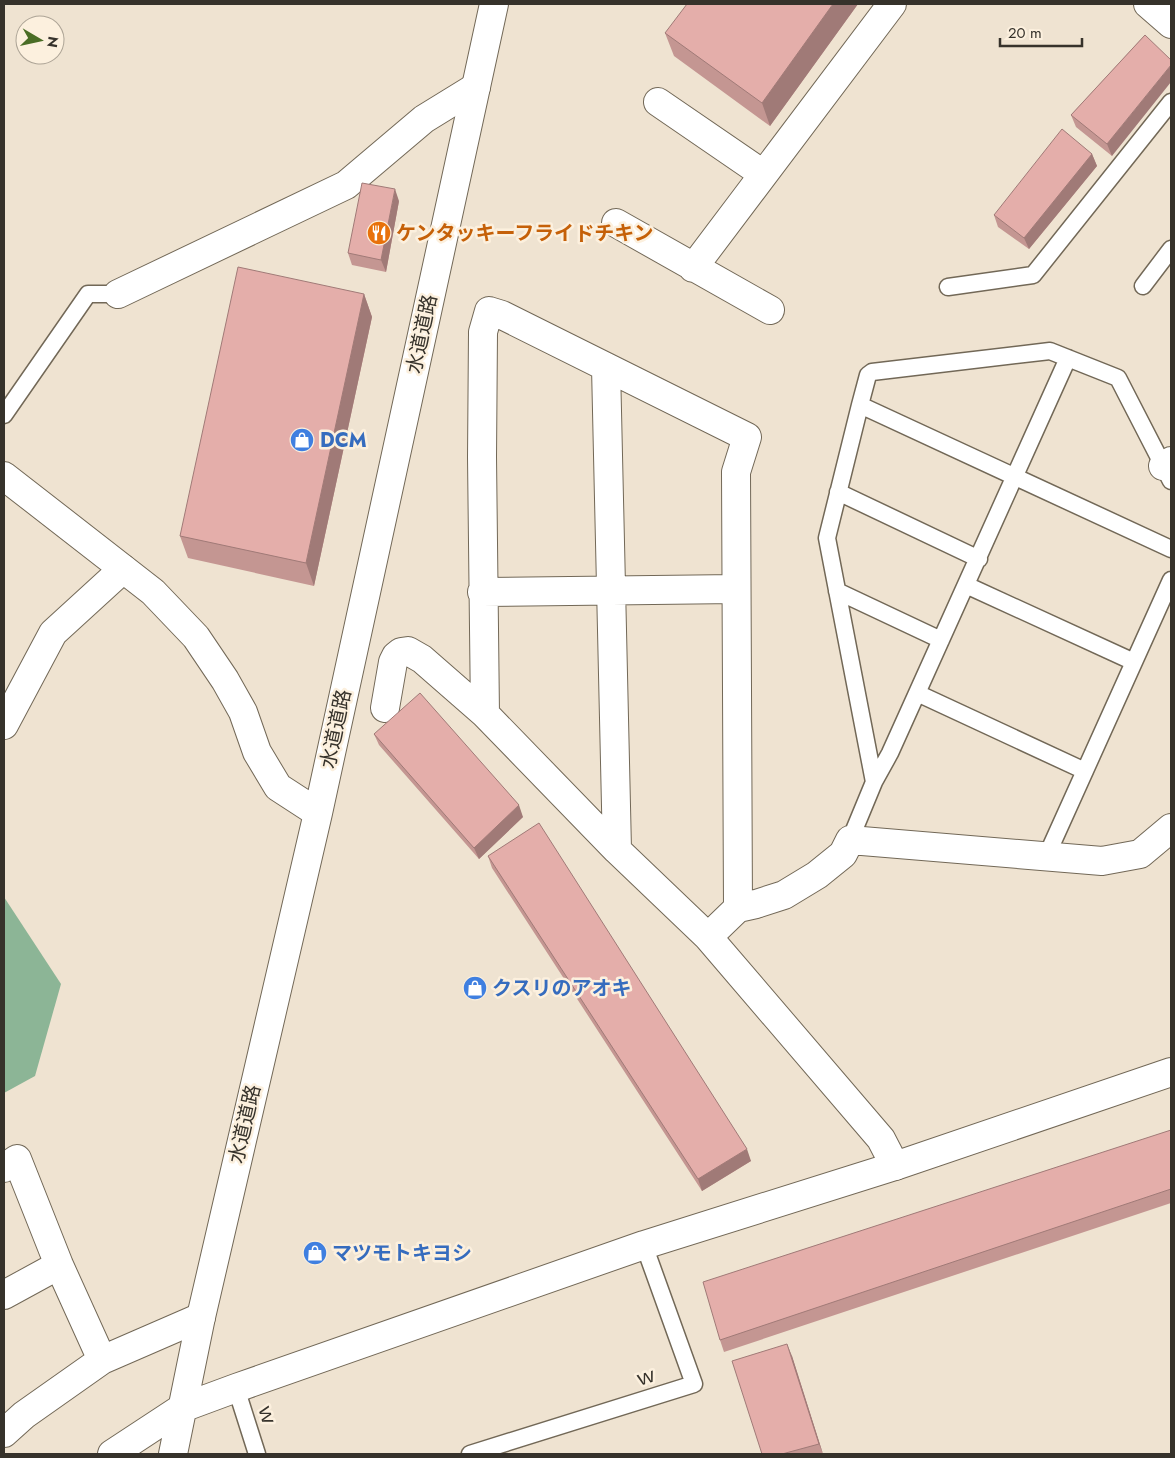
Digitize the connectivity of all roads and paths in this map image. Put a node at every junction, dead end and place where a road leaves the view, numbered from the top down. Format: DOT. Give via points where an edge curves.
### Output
graph roads {
  1 [pos="494,4"];
  2 [pos="892,4"];
  3 [pos="476,87"];
  4 [pos="658,102"];
  5 [pos="1171,102"];
  6 [pos="763,174"];
  7 [pos="616,223"];
  8 [pos="1171,249"];
  9 [pos="692,268"];
  10 [pos="1143,286"];
  11 [pos="948,288"];
  12 [pos="118,294"];
  13 [pos="770,310"];
  14 [pos="1068,358"];
  15 [pos="606,367"];
  16 [pos="860,405"];
  17 [pos="4,415"];
  18 [pos="1169,469"];
  19 [pos="4,476"];
  20 [pos="1015,476"];
  21 [pos="838,492"];
  22 [pos="1171,549"];
  23 [pos="979,559"];
  24 [pos="123,569"];
  25 [pos="1171,580"];
  26 [pos="966,585"];
  27 [pos="736,589"];
  28 [pos="611,591"];
  29 [pos="837,591"];
  30 [pos="482,592"];
  31 [pos="941,640"];
  32 [pos="1134,662"];
  33 [pos="12,688"];
  34 [pos="917,693"];
  35 [pos="385,708"];
  36 [pos="484,714"];
  37 [pos="4,725"];
  38 [pos="1085,771"];
  39 [pos="874,782"];
  40 [pos="318,813"];
  41 [pos="1171,828"];
  42 [pos="850,840"];
  43 [pos="617,850"];
  44 [pos="1047,855"];
  45 [pos="738,908"];
  46 [pos="708,937"];
  47 [pos="1171,1072"];
  48 [pos="895,1166"];
  49 [pos="4,1168"];
  50 [pos="644,1246"];
  51 [pos="59,1265"];
  52 [pos="4,1295"];
  53 [pos="201,1317"];
  54 [pos="102,1360"];
  55 [pos="236,1388"];
  56 [pos="182,1408"];
  57 [pos="4,1433"];
  58 [pos="112,1454"];
  59 [pos="173,1454"];
  60 [pos="257,1454"];
  61 [pos="470,1454"];
  1 -- 3 [label="street, 水道道路"];
  2 -- 6 [label="street"];
  3 -- 12 [label="street" via="424,120 346,185"];
  3 -- 40 [label="street, 水道道路"];
  4 -- 6 [label="street"];
  5 -- 11 [label="lane" via="1033,275"];
  6 -- 9 [label="street"];
  7 -- 9 [label="street"];
  8 -- 10 [label="lane"];
  9 -- 13 [label="street"];
  12 -- 17 [label="lane" via="88,294"];
  14 -- 16 [label="lane" via="1050,351 872,372"];
  14 -- 18 [label="lane" via="1118,378"];
  14 -- 20 [label="lane"];
  15 -- 27 [label="street" via="747,438 736,472"];
  15 -- 28 [label="street"];
  15 -- 30 [label="street" via="502,314 489,311 483,332"];
  16 -- 20 [label="lane"];
  16 -- 21 [label="lane"];
  19 -- 24 [label="street"];
  20 -- 22 [label="lane"];
  20 -- 23 [label="lane"];
  21 -- 23 [label="lane"];
  21 -- 29 [label="lane" via="827,538"];
  23 -- 26 [label="lane"];
  24 -- 33 [label="street" via="53,633"];
  24 -- 40 [label="street" via="153,592 196,637 243,712 257,752 278,787"];
  25 -- 32 [label="lane"];
  26 -- 31 [label="lane"];
  26 -- 32 [label="lane"];
  27 -- 28 [label="street"];
  27 -- 45 [label="street"];
  28 -- 30 [label="street"];
  28 -- 43 [label="street"];
  29 -- 31 [label="lane"];
  29 -- 39 [label="lane"];
  30 -- 36 [label="street"];
  31 -- 34 [label="lane"];
  32 -- 38 [label="lane"];
  33 -- 37 [label="street"];
  34 -- 38 [label="lane"];
  34 -- 39 [label="lane"];
  35 -- 36 [label="street" via="393,662 401,652 408,651 422,659"];
  36 -- 43 [label="street"];
  38 -- 44 [label="lane"];
  39 -- 42 [label="lane"];
  40 -- 53 [label="street, 水道道路"];
  41 -- 44 [label="street" via="1150,848 1125,858 1102,861"];
  42 -- 44 [label="street"];
  42 -- 45 [label="street" via="843,854 817,875 784,894"];
  43 -- 46 [label="street"];
  45 -- 46 [label="street"];
  46 -- 48 [label="street" via="881,1139"];
  47 -- 48 [label="street"];
  48 -- 50 [label="street"];
  49 -- 51 [label="street" via="17,1159"];
  50 -- 55 [label="street"];
  50 -- 61 [label="lane, ｗ" via="694,1384"];
  51 -- 52 [label="street"];
  51 -- 54 [label="street"];
  53 -- 54 [label="street"];
  53 -- 56 [label="street, 水道道路"];
  54 -- 57 [label="street"];
  55 -- 56 [label="street"];
  55 -- 60 [label="lane, ｗ"];
  56 -- 58 [label="street"];
  56 -- 59 [label="street, 水道道路"];
}
